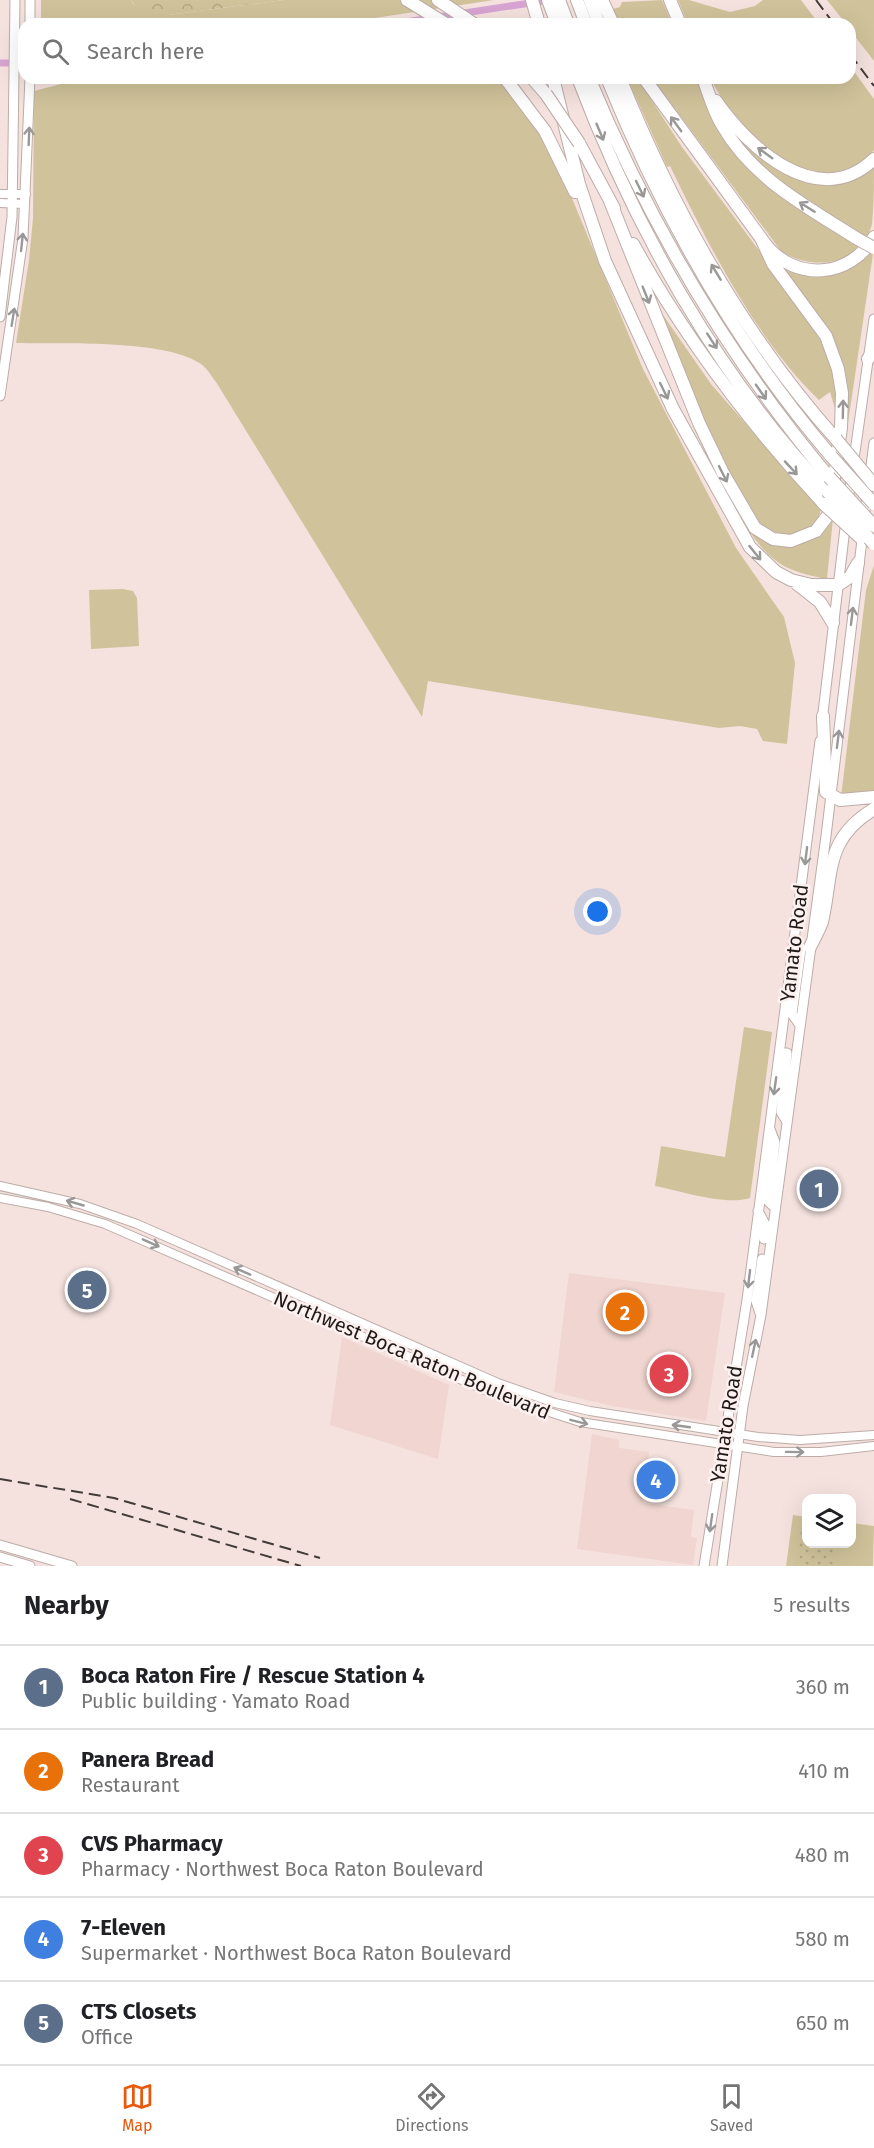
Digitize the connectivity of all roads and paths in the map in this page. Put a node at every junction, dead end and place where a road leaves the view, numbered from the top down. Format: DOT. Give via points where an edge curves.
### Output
graph roads {
  1 [pos="15,0"];
  2 [pos="30,0"];
  3 [pos="408,0"];
  4 [pos="438,0"];
  5 [pos="532,0"];
  6 [pos="548,0"];
  7 [pos="559,0"];
  8 [pos="577,0"];
  9 [pos="670,0"];
  10 [pos="593,10"];
  11 [pos="30,18"];
  12 [pos="436,18"];
  13 [pos="465,18"];
  14 [pos="537,18"];
  15 [pos="560,18"];
  16 [pos="561,18"];
  17 [pos="678,18"];
  18 [pos="30,84"];
  19 [pos="511,84"];
  20 [pos="537,84"];
  21 [pos="554,84"];
  22 [pos="581,84"];
  23 [pos="593,84"];
  24 [pos="610,84"];
  25 [pos="623,84"];
  26 [pos="648,84"];
  27 [pos="706,84"];
  28 [pos="708,90"];
  29 [pos="874,159"];
  30 [pos="0,194"];
  31 [pos="13,199"];
  32 [pos="26,199"];
  33 [pos="610,201"];
  34 [pos="0,203"];
  35 [pos="874,237"];
  36 [pos="761,238"];
  37 [pos="874,248"];
  38 [pos="605,261"];
  39 [pos="0,317"];
  40 [pos="874,319"];
  41 [pos="871,354"];
  42 [pos="0,396"];
  43 [pos="874,443"];
  44 [pos="856,463"];
  45 [pos="874,480"];
  46 [pos="874,485"];
  47 [pos="874,504"];
  48 [pos="869,522"];
  49 [pos="874,546"];
  50 [pos="858,563"];
  51 [pos="791,580"];
  52 [pos="838,585"];
  53 [pos="834,623"];
  54 [pos="823,716"];
  55 [pos="831,797"];
  56 [pos="874,797"];
  57 [pos="874,809"];
  58 [pos="796,938"];
  59 [pos="810,947"];
  60 [pos="800,1025"];
  61 [pos="778,1061"];
  62 [pos="787,1122"];
  63 [pos="769,1126"];
  64 [pos="0,1186"];
  65 [pos="0,1198"];
  66 [pos="775,1208"];
  67 [pos="758,1211"];
  68 [pos="760,1315"];
  69 [pos="384,1333"];
  70 [pos="380,1344"];
  71 [pos="724,1432"];
  72 [pos="739,1434"];
  73 [pos="874,1435"];
  74 [pos="722,1444"];
  75 [pos="874,1446"];
  76 [pos="737,1447"];
  77 [pos="0,1545"];
  78 [pos="0,1557"];
  79 [pos="30,1566"];
  80 [pos="72,1566"];
  81 [pos="704,1566"];
  82 [pos="722,1566"];
  1 -- 31 [label="main road"];
  2 -- 11 [label="main road"];
  3 -- 12 [label="highway"];
  4 -- 13 [label="highway"];
  5 -- 14 [label="highway"];
  6 -- 15 [label="highway"];
  7 -- 16 [label="highway"];
  8 -- 10 [label="highway"];
  9 -- 17 [label="highway"];
  32 -- 18 [label="main road, one-way"];
  19 -- 38 [label="highway" via="555,149"];
  20 -- 33 [label="highway, bridge" via="579,143"];
  21 -- 38 [label="highway" via="579,184"];
  22 -- 49 [label="highway, one-way, bridge" via="637,212 696,316 757,406"];
  23 -- 48 [label="highway, one-way, bridge" via="687,279 766,399"];
  24 -- 47 [label="highway, bridge" via="639,153 701,273 769,377"];
  44 -- 25 [label="highway, one-way, bridge" via="783,373 720,278 658,164"];
  36 -- 26 [label="highway, one-way"];
  27 -- 28 [label="highway"];
  29 -- 28 [label="highway, one-way" via="854,174 838,179 818,180 798,174 751,142"];
  37 -- 28 [label="highway, one-way, bridge" via="787,194 755,168 722,126"];
  30 -- 31 [label="street"];
  31 -- 32 [label="street"];
  31 -- 34 [label="street"];
  31 -- 39 [label="main road"];
  42 -- 32 [label="main road, one-way"];
  33 -- 36 [label="highway, one-way" via="699,423 728,484 754,528 773,539 791,541 816,531 829,514 842,428 842,393 826,336 773,264"];
  33 -- 49 [label="highway, one-way, bridge" via="655,284 714,374 824,504"];
  35 -- 36 [label="highway" via="853,261 822,271 806,270 783,261"];
  38 -- 51 [label="highway, one-way" via="662,388 718,493 753,552"];
  40 -- 41 [label="main road, Yamato Road"];
  41 -- 52 [label="main road, Yamato Road"];
  43 -- 48 [label="main road, Yamato Road"];
  44 -- 45 [label="highway, bridge"];
  44 -- 46 [label="highway, bridge"];
  46 -- 48 [label="highway"];
  48 -- 50 [label="main road, Yamato Road"];
  50 -- 52 [label="highway" via="850,577"];
  55 -- 50 [label="main road, Yamato Road, one-way"];
  51 -- 52 [label="highway" via="824,587"];
  51 -- 53 [label="highway" via="820,602"];
  52 -- 53 [label="main road, Yamato Road"];
  53 -- 54 [label="main road, Yamato Road"];
  54 -- 55 [label="highway" via="824,786"];
  54 -- 58 [label="main road, Yamato Road, one-way"];
  55 -- 56 [label="highway"];
  55 -- 59 [label="main road, Yamato Road"];
  57 -- 59 [label="highway" via="852,827 836,850 821,923"];
  58 -- 60 [label="main road" via="801,949 792,1014"];
  58 -- 61 [label="main road, Yamato Road"];
  59 -- 60 [label="main road, Yamato Road"];
  60 -- 62 [label="main road, Yamato Road"];
  61 -- 62 [label="main road" via="782,1053 787,1053 781,1112"];
  61 -- 63 [label="main road, Yamato Road, one-way"];
  62 -- 66 [label="main road, Yamato Road"];
  63 -- 66 [label="main road" via="775,1142 768,1201"];
  63 -- 67 [label="main road, Yamato Road"];
  69 -- 64 [label="street, Northwest Boca Raton Boulevard, one-way" via="120,1218 51,1196"];
  65 -- 70 [label="street, Northwest Boca Raton Boulevard, one-way" via="111,1227"];
  66 -- 68 [label="main road, Yamato Road"];
  67 -- 68 [label="main road" via="766,1229 756,1301"];
  67 -- 71 [label="main road, Yamato Road, one-way"];
  72 -- 68 [label="main road, Yamato Road, one-way"];
  69 -- 70 [label="street"];
  71 -- 69 [label="street, Northwest Boca Raton Boulevard, one-way" via="612,1416 556,1403 498,1383"];
  70 -- 74 [label="street, Northwest Boca Raton Boulevard, one-way" via="494,1394 558,1416 609,1428"];
  71 -- 72 [label="street, Northwest Boca Raton Boulevard"];
  71 -- 74 [label="main road, Yamato Road"];
  72 -- 73 [label="street, Northwest Boca Raton Boulevard" via="800,1440"];
  72 -- 76 [label="main road, Yamato Road"];
  74 -- 76 [label="street, Northwest Boca Raton Boulevard"];
  74 -- 81 [label="main road, Yamato Road, one-way"];
  76 -- 75 [label="street, Northwest Boca Raton Boulevard, one-way" via="808,1453"];
  76 -- 82 [label="main road, Yamato Road"];
  77 -- 80 [label="main road"];
  78 -- 79 [label="main road"];
}
